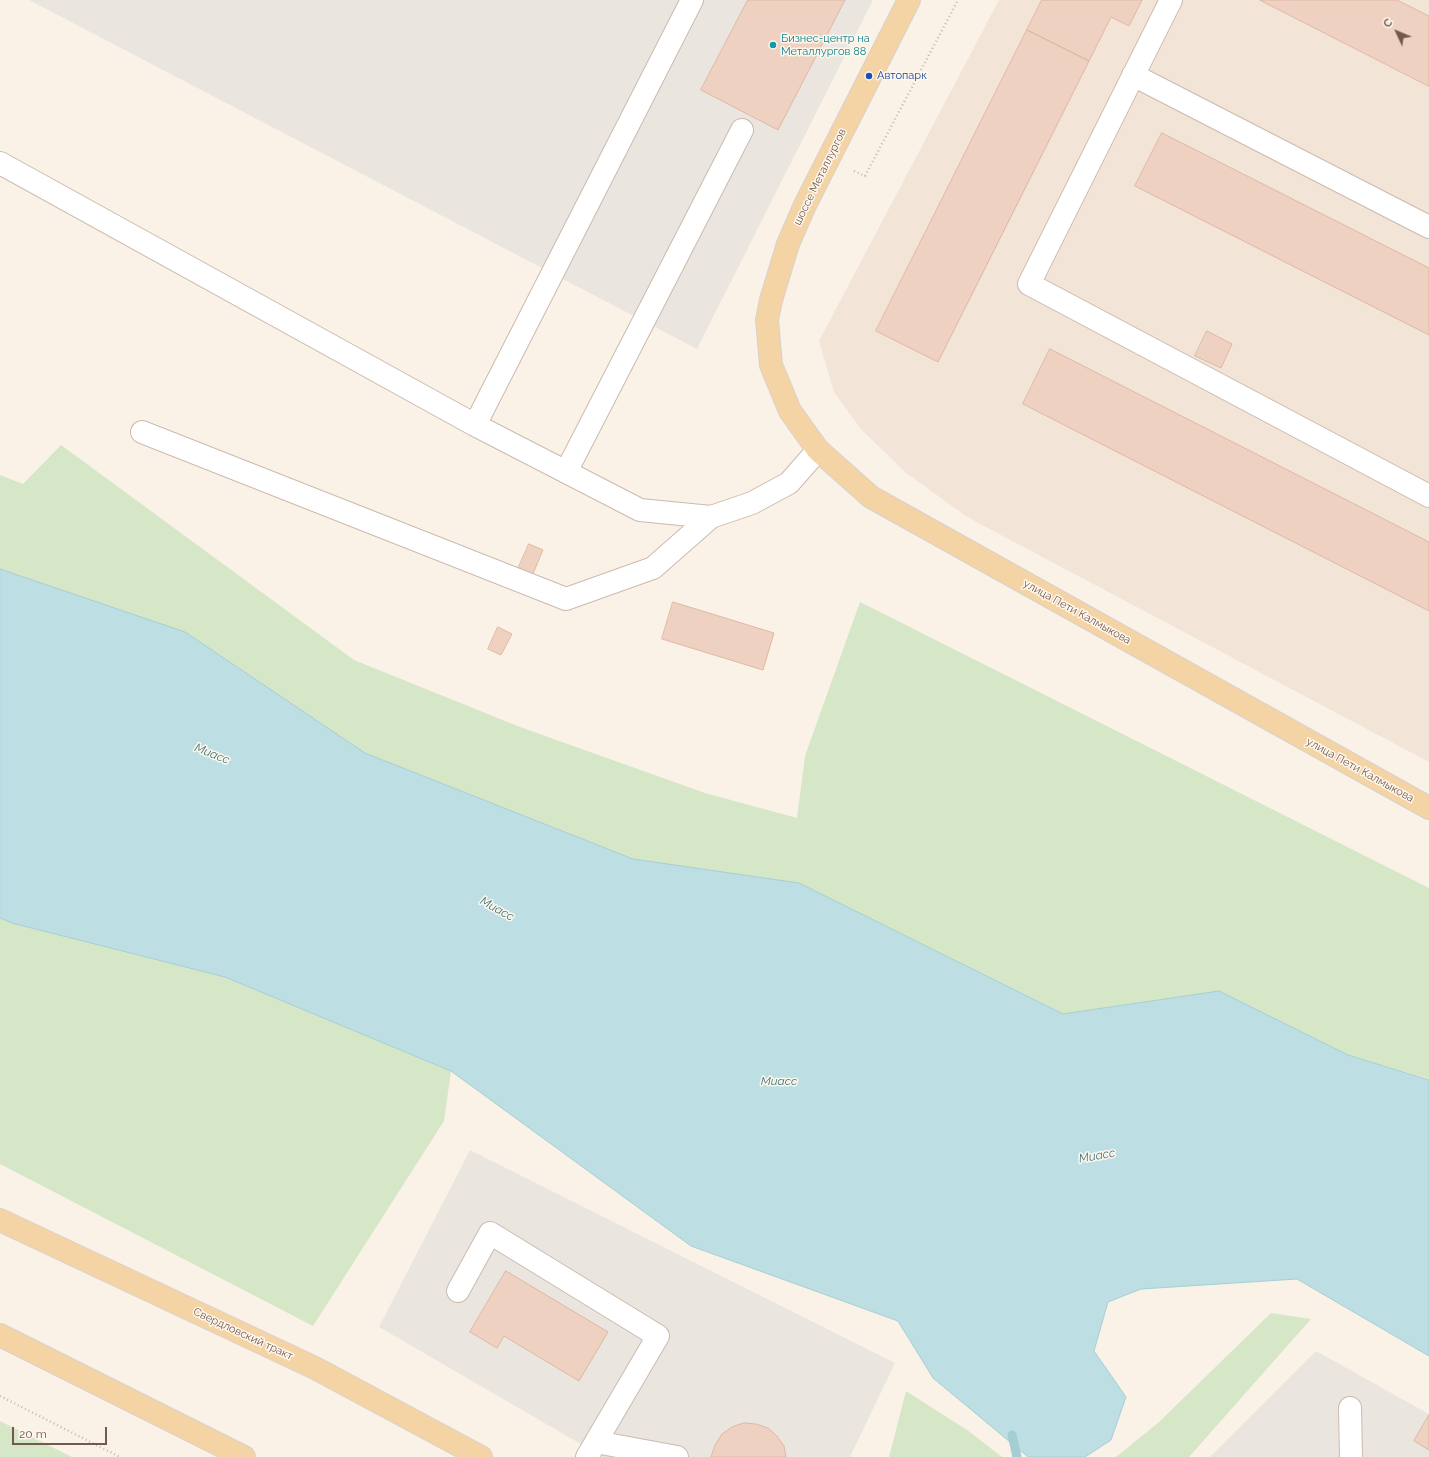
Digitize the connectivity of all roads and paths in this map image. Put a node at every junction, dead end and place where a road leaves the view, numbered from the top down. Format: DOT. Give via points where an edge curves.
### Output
graph roads {
  1 [pos="692,0"];
  2 [pos="909,0"];
  3 [pos="958,0"];
  4 [pos="1171,0"];
  5 [pos="1133,75"];
  6 [pos="742,130"];
  7 [pos="3,167"];
  8 [pos="865,176"];
  9 [pos="1429,227"];
  10 [pos="771,366"];
  11 [pos="475,425"];
  12 [pos="142,432"];
  13 [pos="818,450"];
  14 [pos="566,472"];
  15 [pos="1429,496"];
  16 [pos="711,517"];
  17 [pos="1429,808"];
  18 [pos="0,1220"];
  19 [pos="458,1291"];
  20 [pos="0,1336"];
  21 [pos="0,1396"];
  22 [pos="1350,1408"];
  23 [pos="592,1450"];
  24 [pos="120,1457"];
  25 [pos="244,1457"];
  26 [pos="481,1457"];
  27 [pos="677,1457"];
  28 [pos="1351,1457"];
  1 -- 11 [label="lane"];
  2 -- 10 [label="main road, шоссе Металлургов" via="805,205 788,244 767,320"];
  3 -- 8 [label="path"];
  4 -- 5 [label="lane"];
  5 -- 9 [label="lane"];
  5 -- 15 [label="lane" via="1029,284"];
  6 -- 14 [label="lane"];
  7 -- 11 [label="lane"];
  10 -- 13 [label="main road, улица Пети Калмыкова" via="790,411"];
  11 -- 14 [label="lane"];
  12 -- 16 [label="lane" via="566,599 653,568"];
  13 -- 16 [label="lane" via="789,483 752,503"];
  13 -- 17 [label="main road, улица Пети Калмыкова" via="871,497"];
  14 -- 16 [label="lane" via="640,510"];
  18 -- 26 [label="main road, Свердловский тракт" via="315,1368"];
  19 -- 23 [label="lane" via="490,1233 658,1336"];
  20 -- 25 [label="main road"];
  21 -- 24 [label="path"];
  22 -- 28 [label="lane"];
  23 -- 27 [label="lane"];
}
